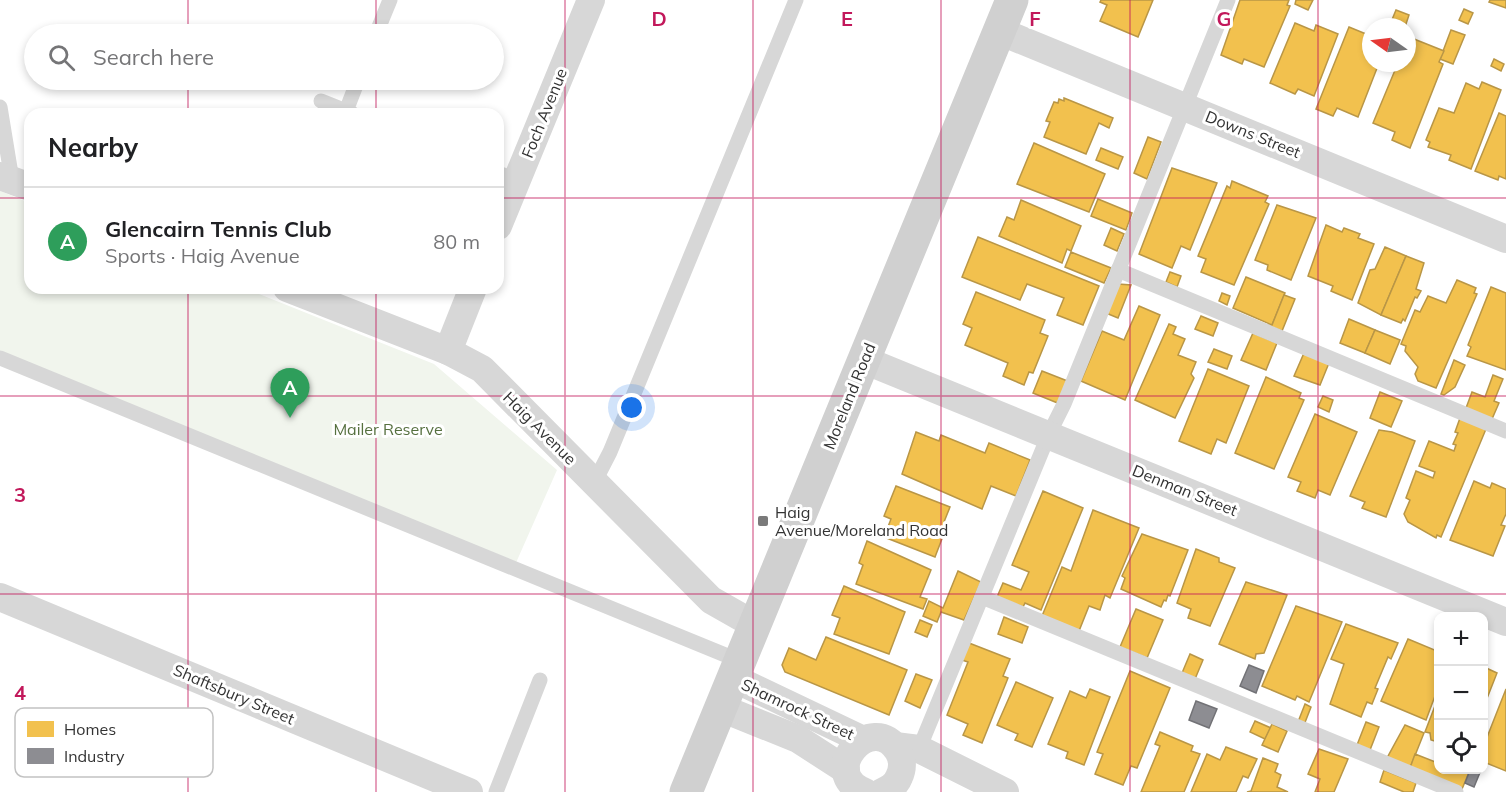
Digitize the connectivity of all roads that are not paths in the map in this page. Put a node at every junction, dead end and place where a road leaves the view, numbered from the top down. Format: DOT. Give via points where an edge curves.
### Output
graph roads {
  1 [pos="390,0"];
  2 [pos="591,0"];
  3 [pos="796,0"];
  4 [pos="1012,0"];
  5 [pos="1227,0"];
  6 [pos="380,24"];
  7 [pos="999,31"];
  8 [pos="356,90"];
  9 [pos="321,101"];
  10 [pos="1184,105"];
  11 [pos="0,107"];
  12 [pos="339,108"];
  13 [pos="351,108"];
  14 [pos="507,177"];
  15 [pos="14,181"];
  16 [pos="504,193"];
  17 [pos="1506,238"];
  18 [pos="1118,270"];
  19 [pos="302,294"];
  20 [pos="471,294"];
  21 [pos="448,351"];
  22 [pos="0,358"];
  23 [pos="864,360"];
  24 [pos="1506,431"];
  25 [pos="1049,434"];
  26 [pos="594,483"];
  27 [pos="0,597"];
  28 [pos="982,597"];
  29 [pos="1506,622"];
  30 [pos="755,625"];
  31 [pos="540,680"];
  32 [pos="731,682"];
  33 [pos="807,712"];
  34 [pos="796,738"];
  35 [pos="863,740"];
  36 [pos="907,748"];
  37 [pos="846,770"];
  38 [pos="977,780"];
  39 [pos="884,790"];
  40 [pos="469,792"];
  41 [pos="496,792"];
  42 [pos="686,792"];
  43 [pos="1005,792"];
  44 [pos="1456,792"];
  1 -- 6 [label="lane"];
  2 -- 14 [label="street, Foch Avenue"];
  3 -- 26 [label="lane"];
  4 -- 7 [label="main road, Moreland Road"];
  5 -- 10 [label="lane"];
  7 -- 10 [label="street, Downs Street"];
  7 -- 23 [label="main road, Moreland Road"];
  8 -- 13 [label="lane"];
  9 -- 12 [label="lane"];
  10 -- 17 [label="street, Downs Street"];
  10 -- 18 [label="lane"];
  11 -- 15 [label="lane"];
  14 -- 16 [label="street, Foch Avenue"];
  18 -- 24 [label="lane"];
  18 -- 25 [label="lane"];
  19 -- 21 [label="street, Haig Avenue"];
  20 -- 21 [label="street"];
  21 -- 26 [label="street, Haig Avenue" via="482,369"];
  22 -- 32 [label="lane"];
  23 -- 25 [label="street, Denman Street"];
  23 -- 30 [label="main road, Moreland Road"];
  25 -- 28 [label="lane"];
  25 -- 29 [label="street, Denman Street"];
  26 -- 30 [label="street, Haig Avenue" via="711,600"];
  27 -- 40 [label="street, Shaftsbury Street"];
  28 -- 36 [label="lane"];
  28 -- 44 [label="lane"];
  30 -- 32 [label="main road, Moreland Road"];
  31 -- 41 [label="lane"];
  32 -- 33 [label="street, Shamrock Street"];
  32 -- 34 [label="street, Shamrock Street"];
  32 -- 42 [label="main road, Moreland Road"];
  33 -- 34 [label="street"];
  33 -- 35 [label="street, Shamrock Street"];
  34 -- 37 [label="street, Shamrock Street"];
  35 -- 36 [label="street, Shamrock Street" via="880,738"];
  35 -- 37 [label="street" via="850,752"];
  36 -- 38 [label="street, Shamrock Street"];
  36 -- 39 [label="street" via="899,753 902,768"];
  37 -- 39 [label="street, Shamrock Street" via="855,786"];
  38 -- 39 [label="street" via="918,775"];
  38 -- 43 [label="street"];
}
